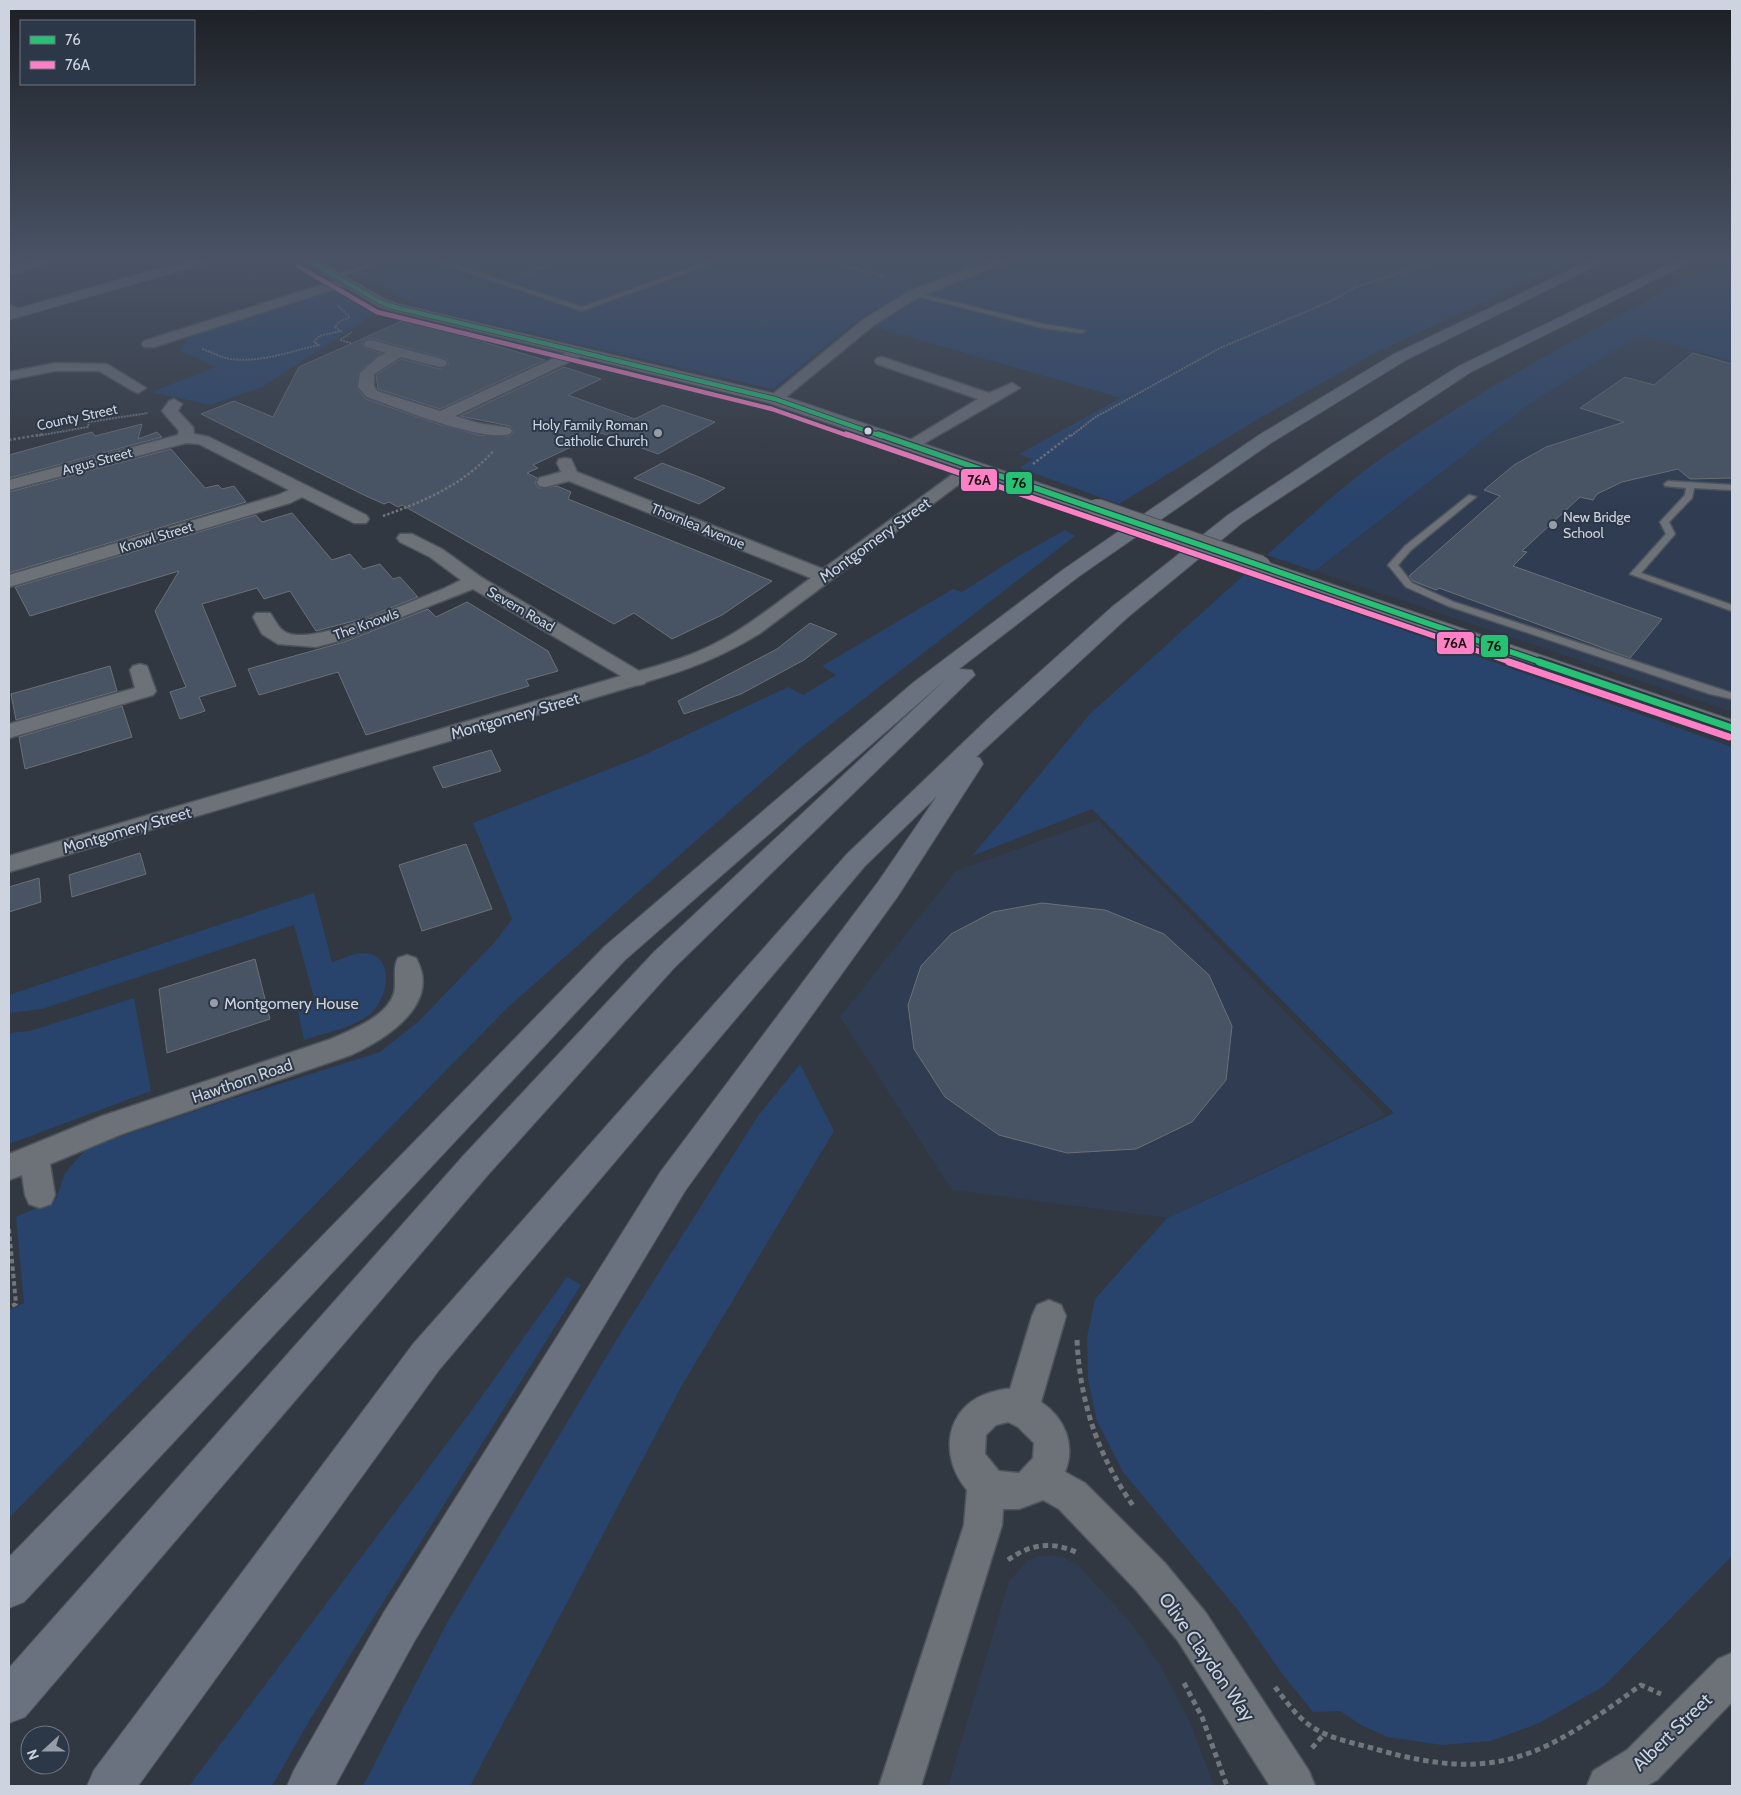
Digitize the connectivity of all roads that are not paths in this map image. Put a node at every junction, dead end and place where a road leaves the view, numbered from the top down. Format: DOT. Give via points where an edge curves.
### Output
graph roads {
  1 [pos="159,341"];
  2 [pos="533,341"];
  3 [pos="846,341"];
  4 [pos="1435,341"];
  5 [pos="1523,341"];
  6 [pos="149,344"];
  7 [pos="372,344"];
  8 [pos="399,352"];
  9 [pos="579,352"];
  10 [pos="882,361"];
  11 [pos="440,363"];
  12 [pos="914,372"];
  13 [pos="9,376"];
  14 [pos="894,384"];
  15 [pos="138,388"];
  16 [pos="1012,388"];
  17 [pos="990,398"];
  18 [pos="775,399"];
  19 [pos="174,404"];
  20 [pos="444,416"];
  21 [pos="476,428"];
  22 [pos="504,431"];
  23 [pos="460,436"];
  24 [pos="186,438"];
  25 [pos="911,446"];
  26 [pos="974,467"];
  27 [pos="545,482"];
  28 [pos="1668,484"];
  29 [pos="9,485"];
  30 [pos="1690,486"];
  31 [pos="1732,488"];
  32 [pos="302,490"];
  33 [pos="1472,497"];
  34 [pos="360,519"];
  35 [pos="406,538"];
  36 [pos="1070,573"];
  37 [pos="825,577"];
  38 [pos="9,581"];
  39 [pos="474,581"];
  40 [pos="1732,608"];
  41 [pos="262,617"];
  42 [pos="140,670"];
  43 [pos="637,680"];
  44 [pos="1732,696"];
  45 [pos="1001,719"];
  46 [pos="1732,728"];
  47 [pos="9,731"];
  48 [pos="9,864"];
  49 [pos="407,965"];
  50 [pos="21,1162"];
  51 [pos="40,1195"];
  52 [pos="1049,1316"];
  53 [pos="1022,1408"];
  54 [pos="1041,1479"];
  55 [pos="986,1483"];
  56 [pos="9,1587"];
  57 [pos="1732,1673"];
  58 [pos="9,1701"];
  59 [pos="110,1786"];
  60 [pos="310,1786"];
  61 [pos="900,1786"];
  62 [pos="1294,1786"];
  63 [pos="1608,1786"];
  1 -- 6 [label="street"];
  2 -- 9 [label="street"];
  3 -- 18 [label="street"];
  4 -- 36 [label="highway" via="1391,362 1265,439"];
  5 -- 45 [label="highway" via="1465,369 1234,519 1120,612"];
  7 -- 8 [label="street"];
  8 -- 11 [label="street"];
  8 -- 20 [label="street" via="367,373 366,387 384,399"];
  9 -- 18 [label="street"];
  9 -- 20 [label="street"];
  10 -- 12 [label="street"];
  12 -- 14 [label="street"];
  12 -- 17 [label="street"];
  13 -- 15 [label="street" via="55,367 102,367"];
  16 -- 17 [label="street"];
  17 -- 25 [label="street"];
  18 -- 25 [label="street"];
  19 -- 24 [label="street" via="170,411 187,430"];
  20 -- 21 [label="street"];
  21 -- 22 [label="street"];
  21 -- 23 [label="street"];
  24 -- 29 [label="street, Argus Street"];
  24 -- 32 [label="street" via="203,440"];
  25 -- 26 [label="street"];
  26 -- 37 [label="street, Montgomery Street"];
  26 -- 46 [label="street, bridge"];
  27 -- 37 [label="street, Thornlea Avenue" via="568,469"];
  28 -- 30 [label="lane"];
  30 -- 31 [label="lane"];
  30 -- 40 [label="lane" via="1689,496 1664,522 1671,534 1635,574"];
  32 -- 34 [label="street"];
  32 -- 38 [label="street, Knowl Street" via="284,499"];
  33 -- 44 [label="lane" via="1408,548 1393,565 1409,585 1451,604 1594,654"];
  35 -- 39 [label="street, Severn Road" via="436,553"];
  36 -- 56 [label="highway" via="922,688 615,952"];
  36 -- 58 [label="highway" via="664,960 475,1166"];
  37 -- 43 [label="street, Montgomery Street" via="720,649"];
  39 -- 41 [label="street, The Knowls" via="345,633 316,641 285,640 269,630"];
  39 -- 43 [label="street, Severn Road" via="627,671"];
  42 -- 47 [label="street" via="146,691"];
  43 -- 48 [label="street, Montgomery Street"];
  45 -- 59 [label="highway" via="856,860 426,1357"];
  45 -- 60 [label="highway" via="888,889 674,1180 399,1627"];
  49 -- 50 [label="street, Hawthorn Road" via="410,978 406,997 390,1020 369,1035 112,1125"];
  50 -- 51 [label="street, Hawthorn Road"];
  52 -- 53 [label="street"];
  53 -- 54 [label="street" via="1040,1421 1050,1439 1050,1461"];
  53 -- 55 [label="street" via="995,1406 973,1421 967,1433 969,1460 976,1474"];
  54 -- 55 [label="street" via="1030,1488 1016,1491 1000,1490"];
  54 -- 62 [label="street, Olive Claydon Way" via="1072,1496 1152,1577 1192,1627"];
  55 -- 61 [label="street" via="984,1525"];
  57 -- 63 [label="street, Albert Street" via="1642,1765"];
}
